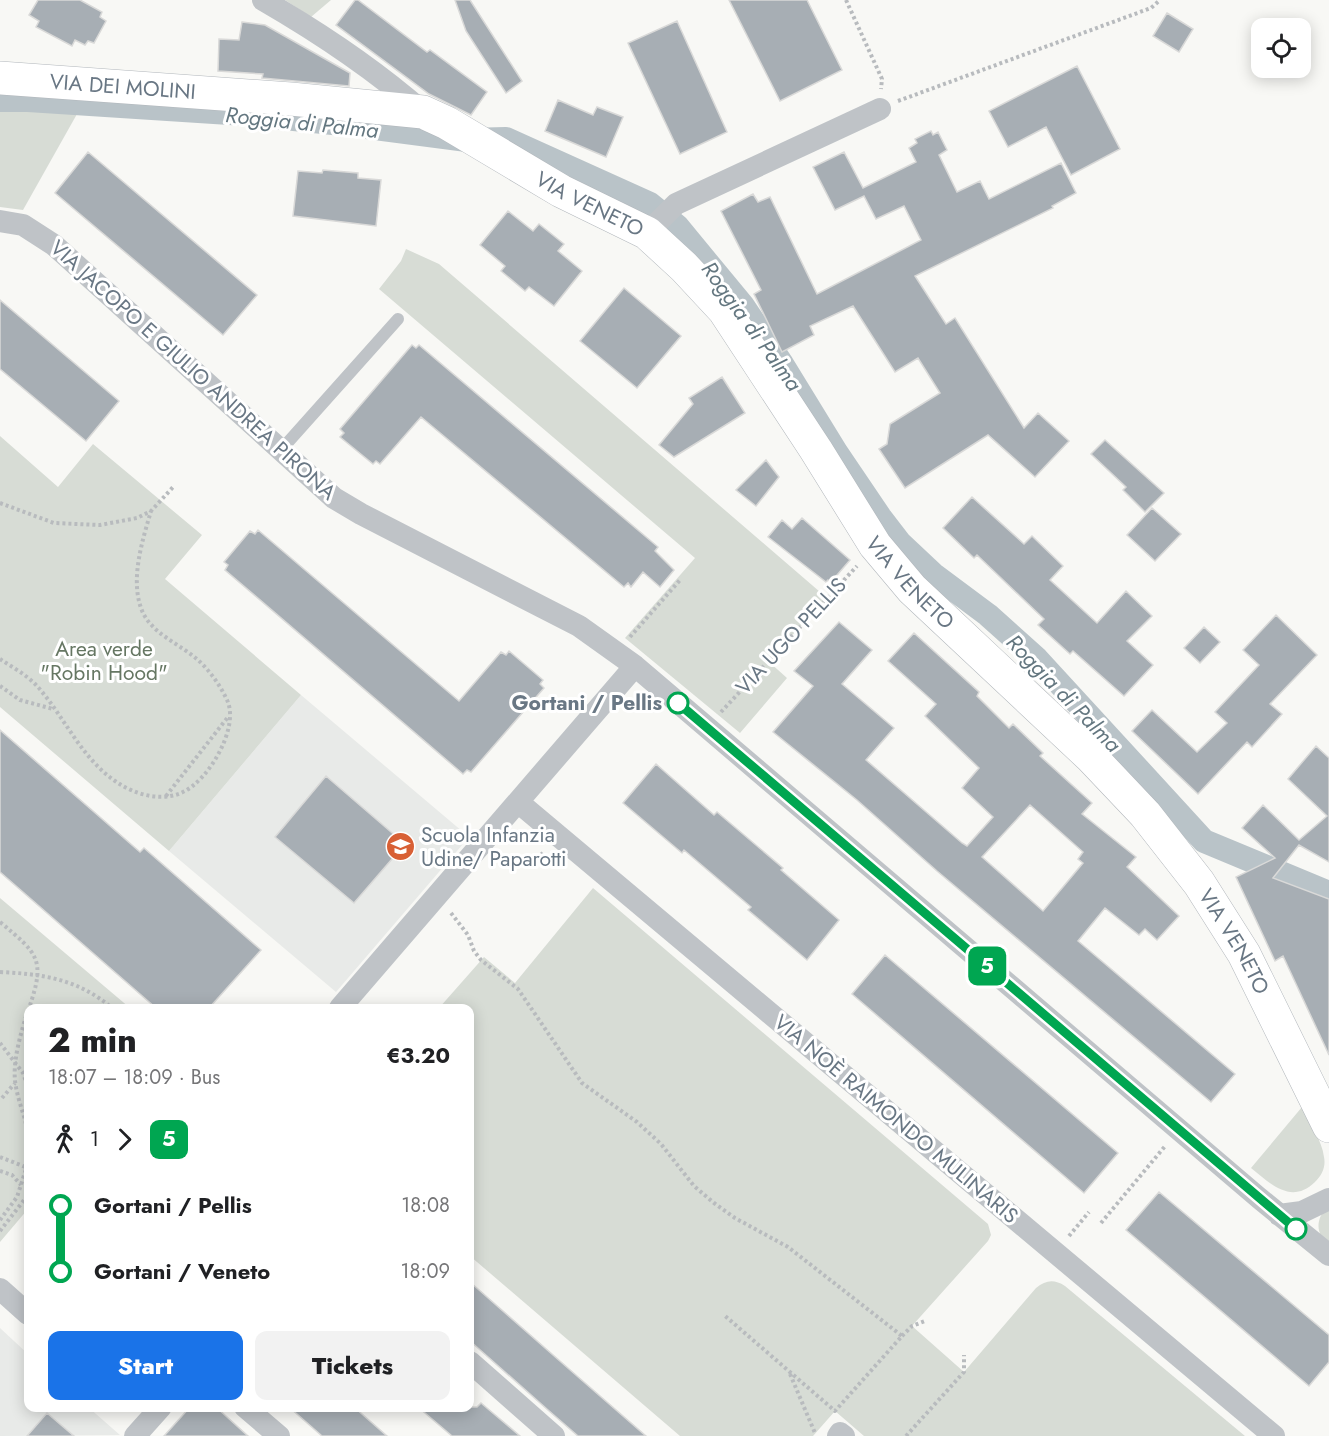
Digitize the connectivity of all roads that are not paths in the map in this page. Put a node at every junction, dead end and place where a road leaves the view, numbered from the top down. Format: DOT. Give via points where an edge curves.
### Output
graph roads {
  1 [pos="263,0"];
  2 [pos="0,78"];
  3 [pos="884,107"];
  4 [pos="435,118"];
  5 [pos="0,221"];
  6 [pos="652,227"];
  7 [pos="398,319"];
  8 [pos="281,450"];
  9 [pos="634,666"];
  10 [pos="518,802"];
  11 [pos="343,1004"];
  12 [pos="1329,1126"];
  13 [pos="1325,1201"];
  14 [pos="1279,1215"];
  15 [pos="1321,1250"];
  16 [pos="0,1289"];
  17 [pos="24,1310"];
  18 [pos="474,1366"];
  19 [pos="157,1412"];
  20 [pos="251,1412"];
  21 [pos="135,1436"];
  22 [pos="279,1436"];
  23 [pos="554,1436"];
  24 [pos="838,1436"];
  25 [pos="844,1436"];
  26 [pos="1274,1436"];
  1 -- 4 [label="street" via="320,33"];
  2 -- 4 [label="street, VIA DEI MOLINI" via="291,99"];
  3 -- 6 [label="street" via="676,204"];
  4 -- 6 [label="street, VIA VENETO" via="561,191"];
  5 -- 8 [label="street, VIA JACOPO E GIULIO ANDREA PIRONA" via="23,225 54,245"];
  6 -- 12 [label="street, VIA VENETO" via="724,310 875,545 912,589 1099,765 1145,814 1199,883 1244,954"];
  7 -- 8 [label="lane"];
  8 -- 9 [label="street, VIA JACOPO E GIULIO ANDREA PIRONA" via="334,498 579,626"];
  9 -- 10 [label="street"];
  9 -- 14 [label="street, VIA JACOPO E GIULIO ANDREA PIRONA"];
  10 -- 11 [label="street"];
  10 -- 26 [label="street, VIA NOÈ RAIMONDO MULINARIS"];
  13 -- 14 [label="street" via="1302,1212"];
  13 -- 15 [label="street" via="1311,1225"];
  14 -- 15 [label="street, VIA JACOPO E GIULIO ANDREA PIRONA"];
  16 -- 17 [label="street"];
  18 -- 23 [label="street"];
  19 -- 21 [label="street"];
  20 -- 22 [label="street"];
  24 -- 25 [label="street"];
}
